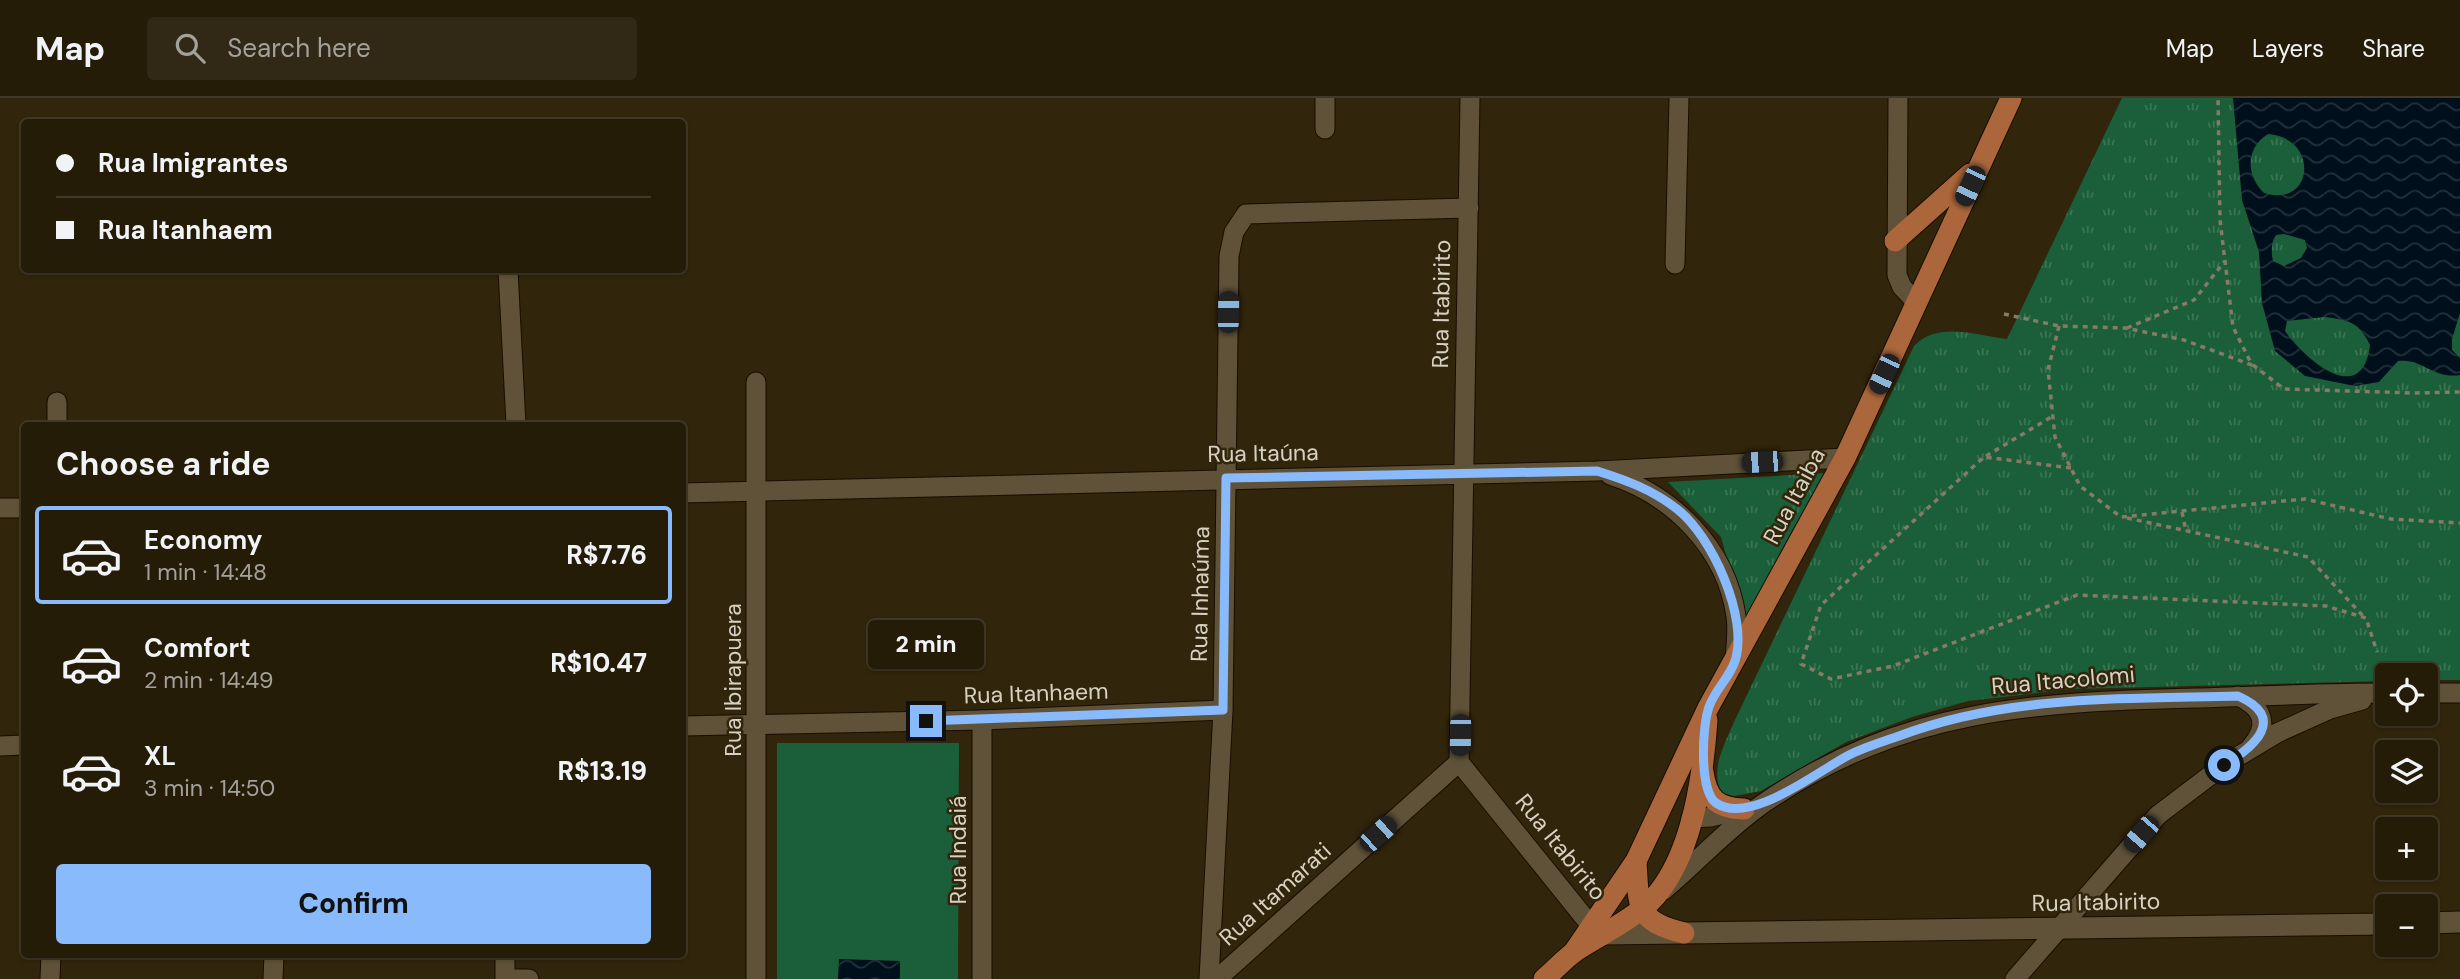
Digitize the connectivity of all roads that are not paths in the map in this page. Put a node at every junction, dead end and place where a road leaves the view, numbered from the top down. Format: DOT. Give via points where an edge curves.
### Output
graph roads {
  1 [pos="1325,98"];
  2 [pos="1470,98"];
  3 [pos="1679,98"];
  4 [pos="1898,98"];
  5 [pos="2011,98"];
  6 [pos="1325,128"];
  7 [pos="1981,163"];
  8 [pos="1468,208"];
  9 [pos="1895,241"];
  10 [pos="1675,264"];
  11 [pos="508,273"];
  12 [pos="1916,303"];
  13 [pos="756,382"];
  14 [pos="57,402"];
  15 [pos="57,422"];
  16 [pos="516,422"];
  17 [pos="1845,458"];
  18 [pos="1597,471"];
  19 [pos="1464,474"];
  20 [pos="1226,478"];
  21 [pos="757,492"];
  22 [pos="686,493"];
  23 [pos="0,508"];
  24 [pos="21,508"];
  25 [pos="1735,660"];
  26 [pos="2375,693"];
  27 [pos="2438,693"];
  28 [pos="2460,693"];
  29 [pos="2238,696"];
  30 [pos="2375,696"];
  31 [pos="1708,708"];
  32 [pos="1223,710"];
  33 [pos="982,720"];
  34 [pos="758,725"];
  35 [pos="686,726"];
  36 [pos="21,745"];
  37 [pos="0,746"];
  38 [pos="2248,750"];
  39 [pos="1459,762"];
  40 [pos="1703,772"];
  41 [pos="1754,806"];
  42 [pos="1690,818"];
  43 [pos="1652,827"];
  44 [pos="1636,861"];
  45 [pos="1644,907"];
  46 [pos="2460,922"];
  47 [pos="2375,923"];
  48 [pos="2438,923"];
  49 [pos="2057,929"];
  50 [pos="1598,930"];
  51 [pos="1684,933"];
  52 [pos="51,958"];
  53 [pos="274,958"];
  54 [pos="505,958"];
  55 [pos="50,979"];
  56 [pos="274,979"];
  57 [pos="505,979"];
  58 [pos="529,979"];
  59 [pos="755,979"];
  60 [pos="982,979"];
  61 [pos="1209,979"];
  62 [pos="1217,979"];
  63 [pos="1544,979"];
  64 [pos="2015,979"];
  1 -- 6 [label="street"];
  2 -- 8 [label="street, Rua Itabirito"];
  3 -- 10 [label="street"];
  4 -- 9 [label="street"];
  5 -- 7 [label="main road, Rua Itaiba"];
  7 -- 9 [label="main road"];
  7 -- 12 [label="main road, Rua Itaiba"];
  8 -- 19 [label="street, Rua Itabirito"];
  8 -- 20 [label="street, Rua Inhaúma" via="1246,214 1234,232 1229,256"];
  9 -- 12 [label="street" via="1897,275"];
  11 -- 16 [label="street"];
  12 -- 17 [label="main road, Rua Itaiba"];
  13 -- 21 [label="street, Rua Ibirapuera"];
  14 -- 15 [label="street"];
  17 -- 18 [label="street, Rua Itaúna"];
  17 -- 25 [label="main road, Rua Itaiba"];
  18 -- 19 [label="street, Rua Itaúna"];
  18 -- 25 [label="street" via="1639,484 1679,510 1706,543 1726,580 1736,617"];
  19 -- 20 [label="street, Rua Itaúna"];
  19 -- 39 [label="street, Rua Itabirito"];
  20 -- 21 [label="street, Rua Itaúna"];
  20 -- 32 [label="street, Rua Inhaúma"];
  21 -- 22 [label="street, Rua Itaúna"];
  21 -- 34 [label="street, Rua Ibirapuera"];
  23 -- 24 [label="street"];
  25 -- 31 [label="main road, Rua Itaiba"];
  26 -- 29 [label="street, Rua Itacolomi"];
  27 -- 28 [label="street"];
  29 -- 38 [label="street" via="2251,702 2264,723"];
  29 -- 41 [label="street, Rua Itacolomi" via="2073,701 1973,714 1851,754"];
  30 -- 38 [label="street" via="2330,709"];
  31 -- 40 [label="main road, Rua Itaiba"];
  31 -- 43 [label="main road, Rua Itaiba"];
  32 -- 33 [label="street, Rua Itanhaem"];
  32 -- 61 [label="street, Rua Inhaúma"];
  33 -- 34 [label="street, Rua Itanhaem"];
  33 -- 60 [label="street, Rua Indaiá"];
  34 -- 35 [label="street, Rua Itanhaem"];
  34 -- 59 [label="street, Rua Ibirapuera"];
  36 -- 37 [label="street"];
  38 -- 49 [label="street" via="2158,815"];
  39 -- 50 [label="street, Rua Itabirito"];
  39 -- 62 [label="street, Rua Itamarati"];
  40 -- 41 [label="main road" via="1713,801 1723,807"];
  40 -- 42 [label="main road, Rua Itaiba"];
  41 -- 42 [label="street, Rua Itacolomi"];
  41 -- 45 [label="street, Rua Itacolomi"];
  42 -- 43 [label="main road"];
  42 -- 45 [label="main road, Rua Itaiba" via="1666,884"];
  43 -- 44 [label="main road, Rua Itaiba"];
  44 -- 45 [label="main road"];
  44 -- 50 [label="main road, Rua Itaiba"];
  45 -- 50 [label="main road, Rua Itaiba"];
  45 -- 51 [label="main road" via="1656,925"];
  46 -- 48 [label="street"];
  47 -- 49 [label="street, Rua Itabirito"];
  49 -- 51 [label="street, Rua Itabirito"];
  49 -- 64 [label="street"];
  50 -- 51 [label="street, Rua Itabirito"];
  50 -- 63 [label="main road"];
  52 -- 55 [label="street"];
  53 -- 56 [label="street"];
  54 -- 57 [label="street"];
  57 -- 58 [label="street"];
}
